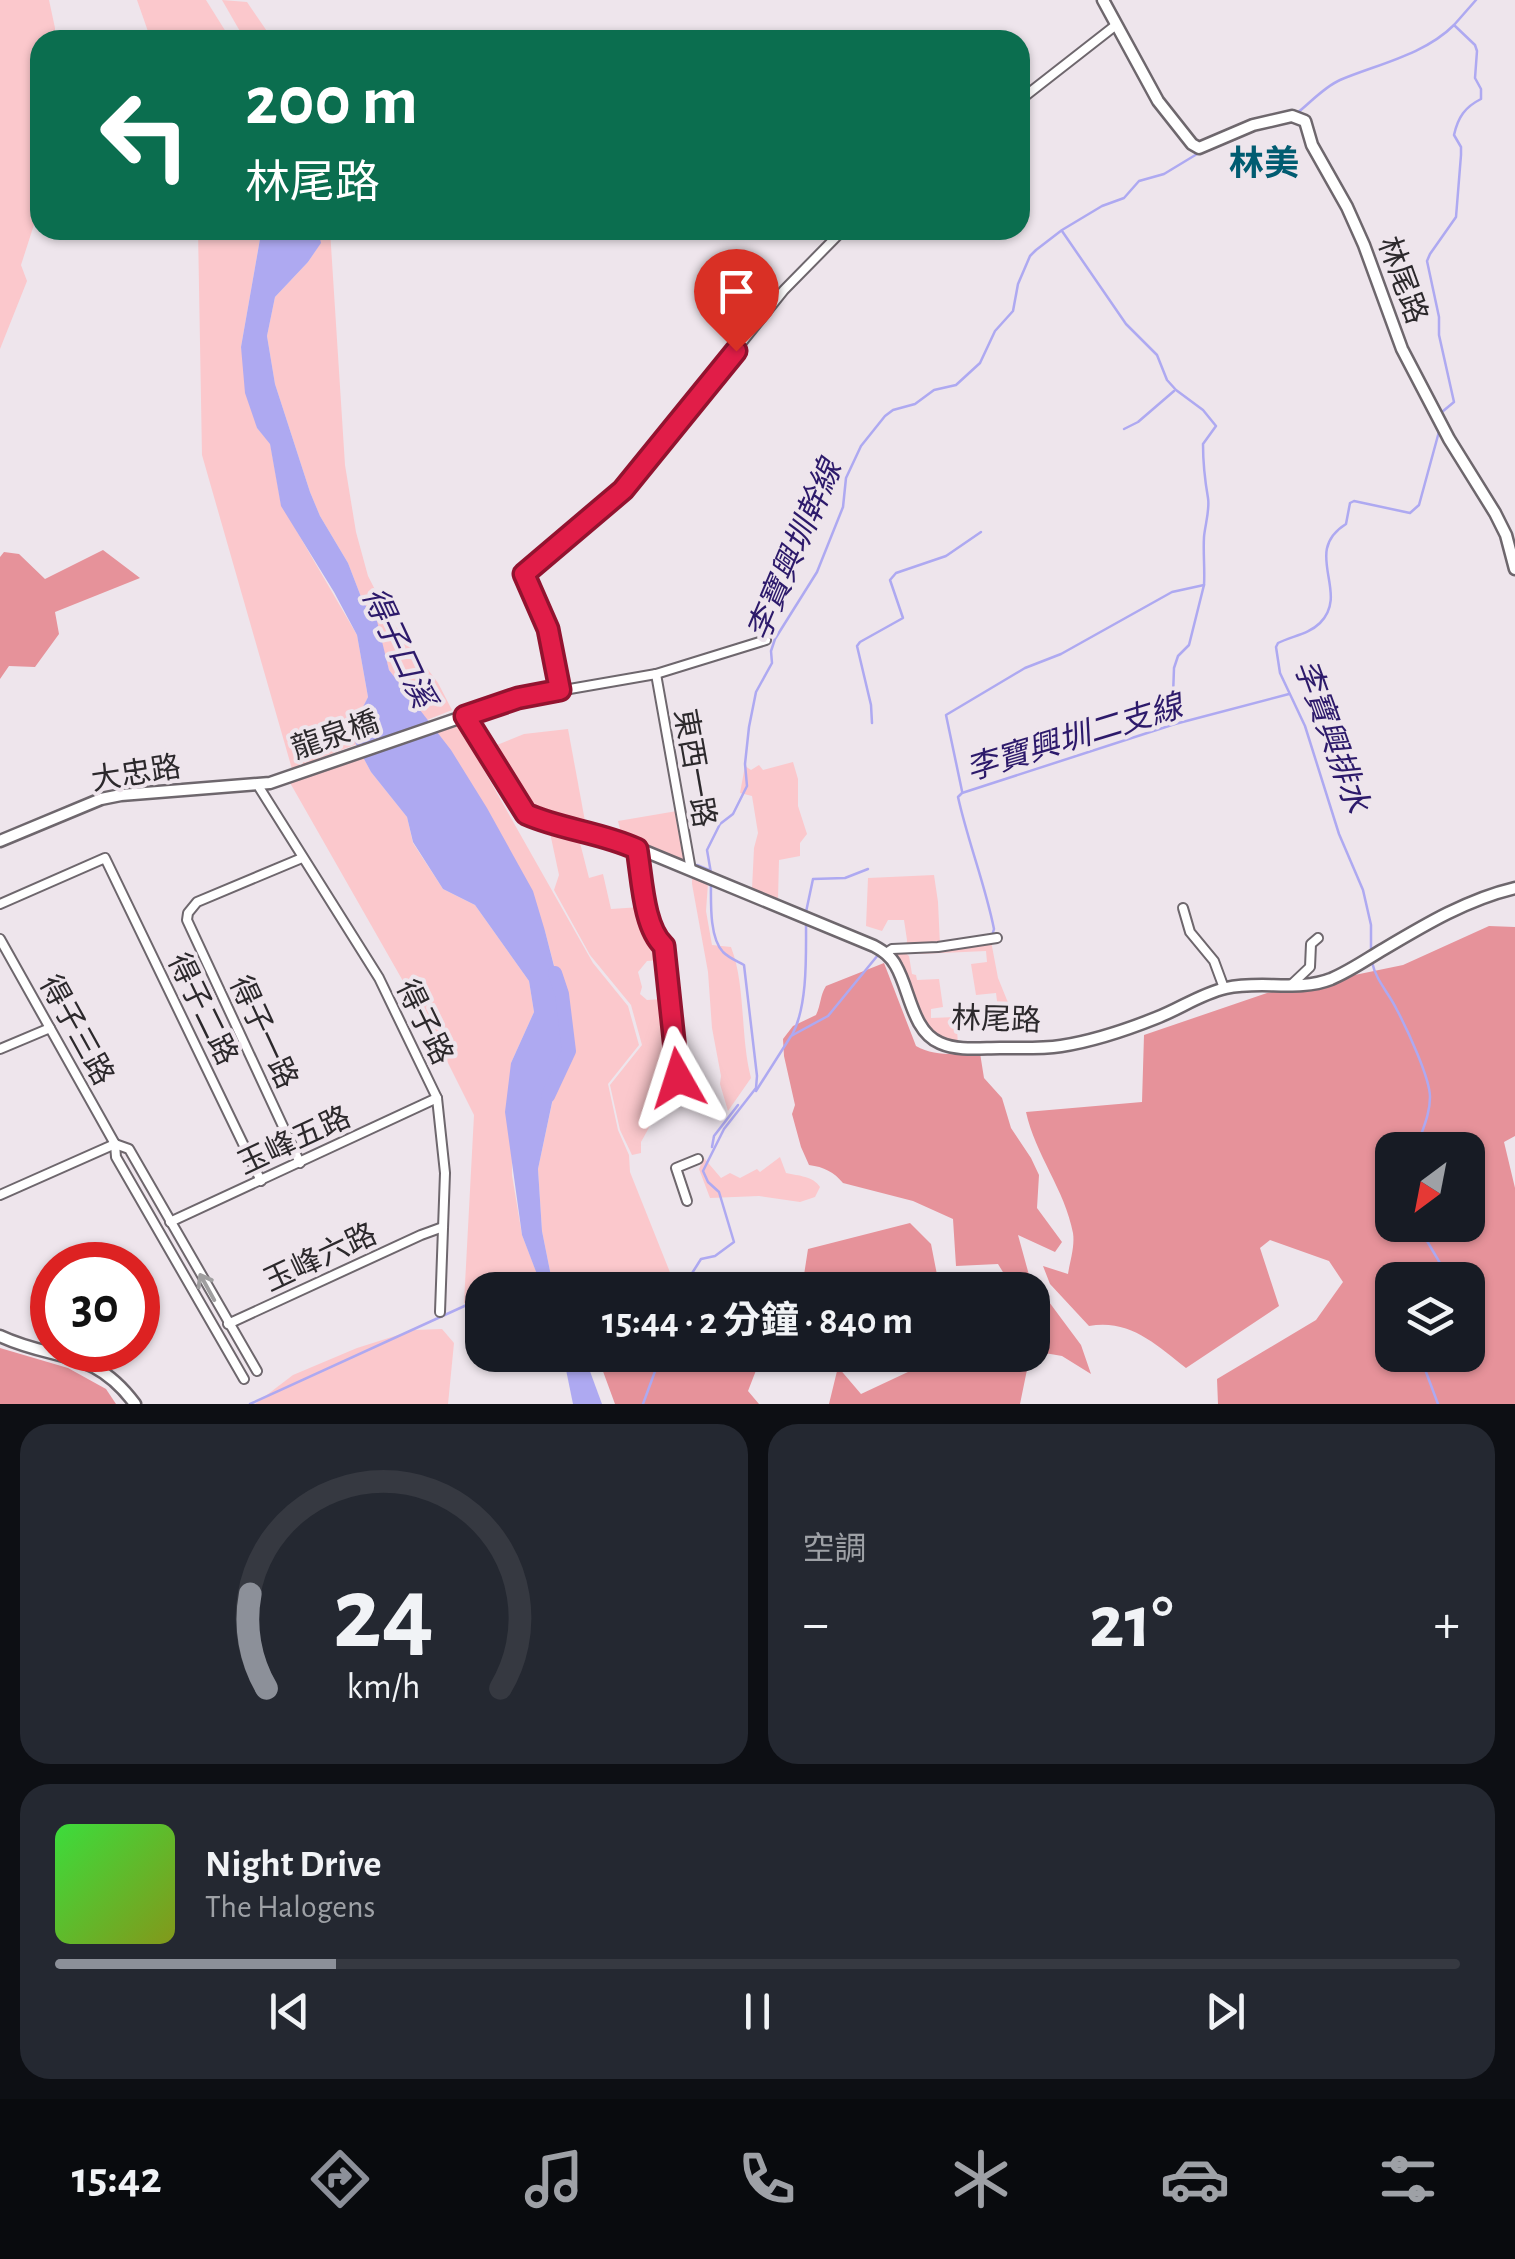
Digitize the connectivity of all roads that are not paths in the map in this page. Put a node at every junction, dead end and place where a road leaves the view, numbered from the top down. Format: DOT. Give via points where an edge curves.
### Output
graph roads {
  1 [pos="1103,0"];
  2 [pos="1116,25"];
  3 [pos="1030,92"];
  4 [pos="833,240"];
  5 [pos="1515,569"];
  6 [pos="766,640"];
  7 [pos="656,674"];
  8 [pos="560,690"];
  9 [pos="461,717"];
  10 [pos="286,779"];
  11 [pos="257,784"];
  12 [pos="0,841"];
  13 [pos="637,849"];
  14 [pos="302,858"];
  15 [pos="690,870"];
  16 [pos="1515,888"];
  17 [pos="0,904"];
  18 [pos="1182,908"];
  19 [pos="997,938"];
  20 [pos="1318,938"];
  21 [pos="0,940"];
  22 [pos="886,953"];
  23 [pos="1290,985"];
  24 [pos="1224,988"];
  25 [pos="50,1028"];
  26 [pos="0,1049"];
  27 [pos="666,1094"];
  28 [pos="437,1098"];
  29 [pos="115,1144"];
  30 [pos="698,1160"];
  31 [pos="300,1163"];
  32 [pos="261,1180"];
  33 [pos="0,1195"];
  34 [pos="687,1200"];
  35 [pos="170,1222"];
  36 [pos="443,1227"];
  37 [pos="440,1312"];
  38 [pos="228,1324"];
  39 [pos="216,1330"];
  40 [pos="0,1336"];
  41 [pos="257,1371"];
  42 [pos="244,1379"];
  43 [pos="136,1404"];
  1 -- 2 [label="street"];
  2 -- 3 [label="street"];
  2 -- 5 [label="street, 林尾路" via="1158,101 1199,148 1252,125 1292,116 1305,122 1364,244 1408,363 1495,513"];
  4 -- 8 [label="street" via="784,290 623,490 524,574 548,629"];
  6 -- 7 [label="street"];
  7 -- 8 [label="street"];
  7 -- 15 [label="street, 東西一路"];
  8 -- 9 [label="street"];
  9 -- 10 [label="street, 龍泉橋"];
  9 -- 13 [label="street" via="526,814"];
  10 -- 11 [label="street, 大忠路"];
  11 -- 12 [label="street, 大忠路" via="121,794"];
  11 -- 14 [label="street, 得子路"];
  13 -- 15 [label="street"];
  13 -- 27 [label="street" via="650,922 664,946 678,1078"];
  14 -- 28 [label="street, 得子路" via="379,978"];
  14 -- 31 [label="street, 得子一路" via="198,902 187,920"];
  15 -- 22 [label="street"];
  16 -- 23 [label="street, 林尾路" via="1484,896 1347,972"];
  17 -- 32 [label="street, 得子二路" via="105,858"];
  18 -- 24 [label="street"];
  19 -- 22 [label="street"];
  20 -- 23 [label="street" via="1311,944 1310,967"];
  21 -- 25 [label="street, 得子三路"];
  22 -- 24 [label="street, 林尾路" via="922,1030 953,1048 1061,1046 1159,1017"];
  23 -- 24 [label="street, 林尾路"];
  25 -- 26 [label="street"];
  25 -- 29 [label="street, 得子三路"];
  28 -- 31 [label="street, 玉峰五路"];
  28 -- 36 [label="street, 得子路"];
  29 -- 33 [label="street"];
  29 -- 35 [label="street" via="129,1148"];
  29 -- 39 [label="street" via="116,1157"];
  30 -- 34 [label="street" via="676,1168"];
  31 -- 32 [label="street, 玉峰五路"];
  32 -- 35 [label="street, 玉峰五路"];
  38 -- 35 [label="street, one-way"];
  36 -- 37 [label="street, 得子路"];
  36 -- 38 [label="street, 玉峰六路"];
  38 -- 39 [label="street, 玉峰六路"];
  38 -- 41 [label="street"];
  39 -- 42 [label="street"];
  40 -- 43 [label="street" via="97,1367"];
}
